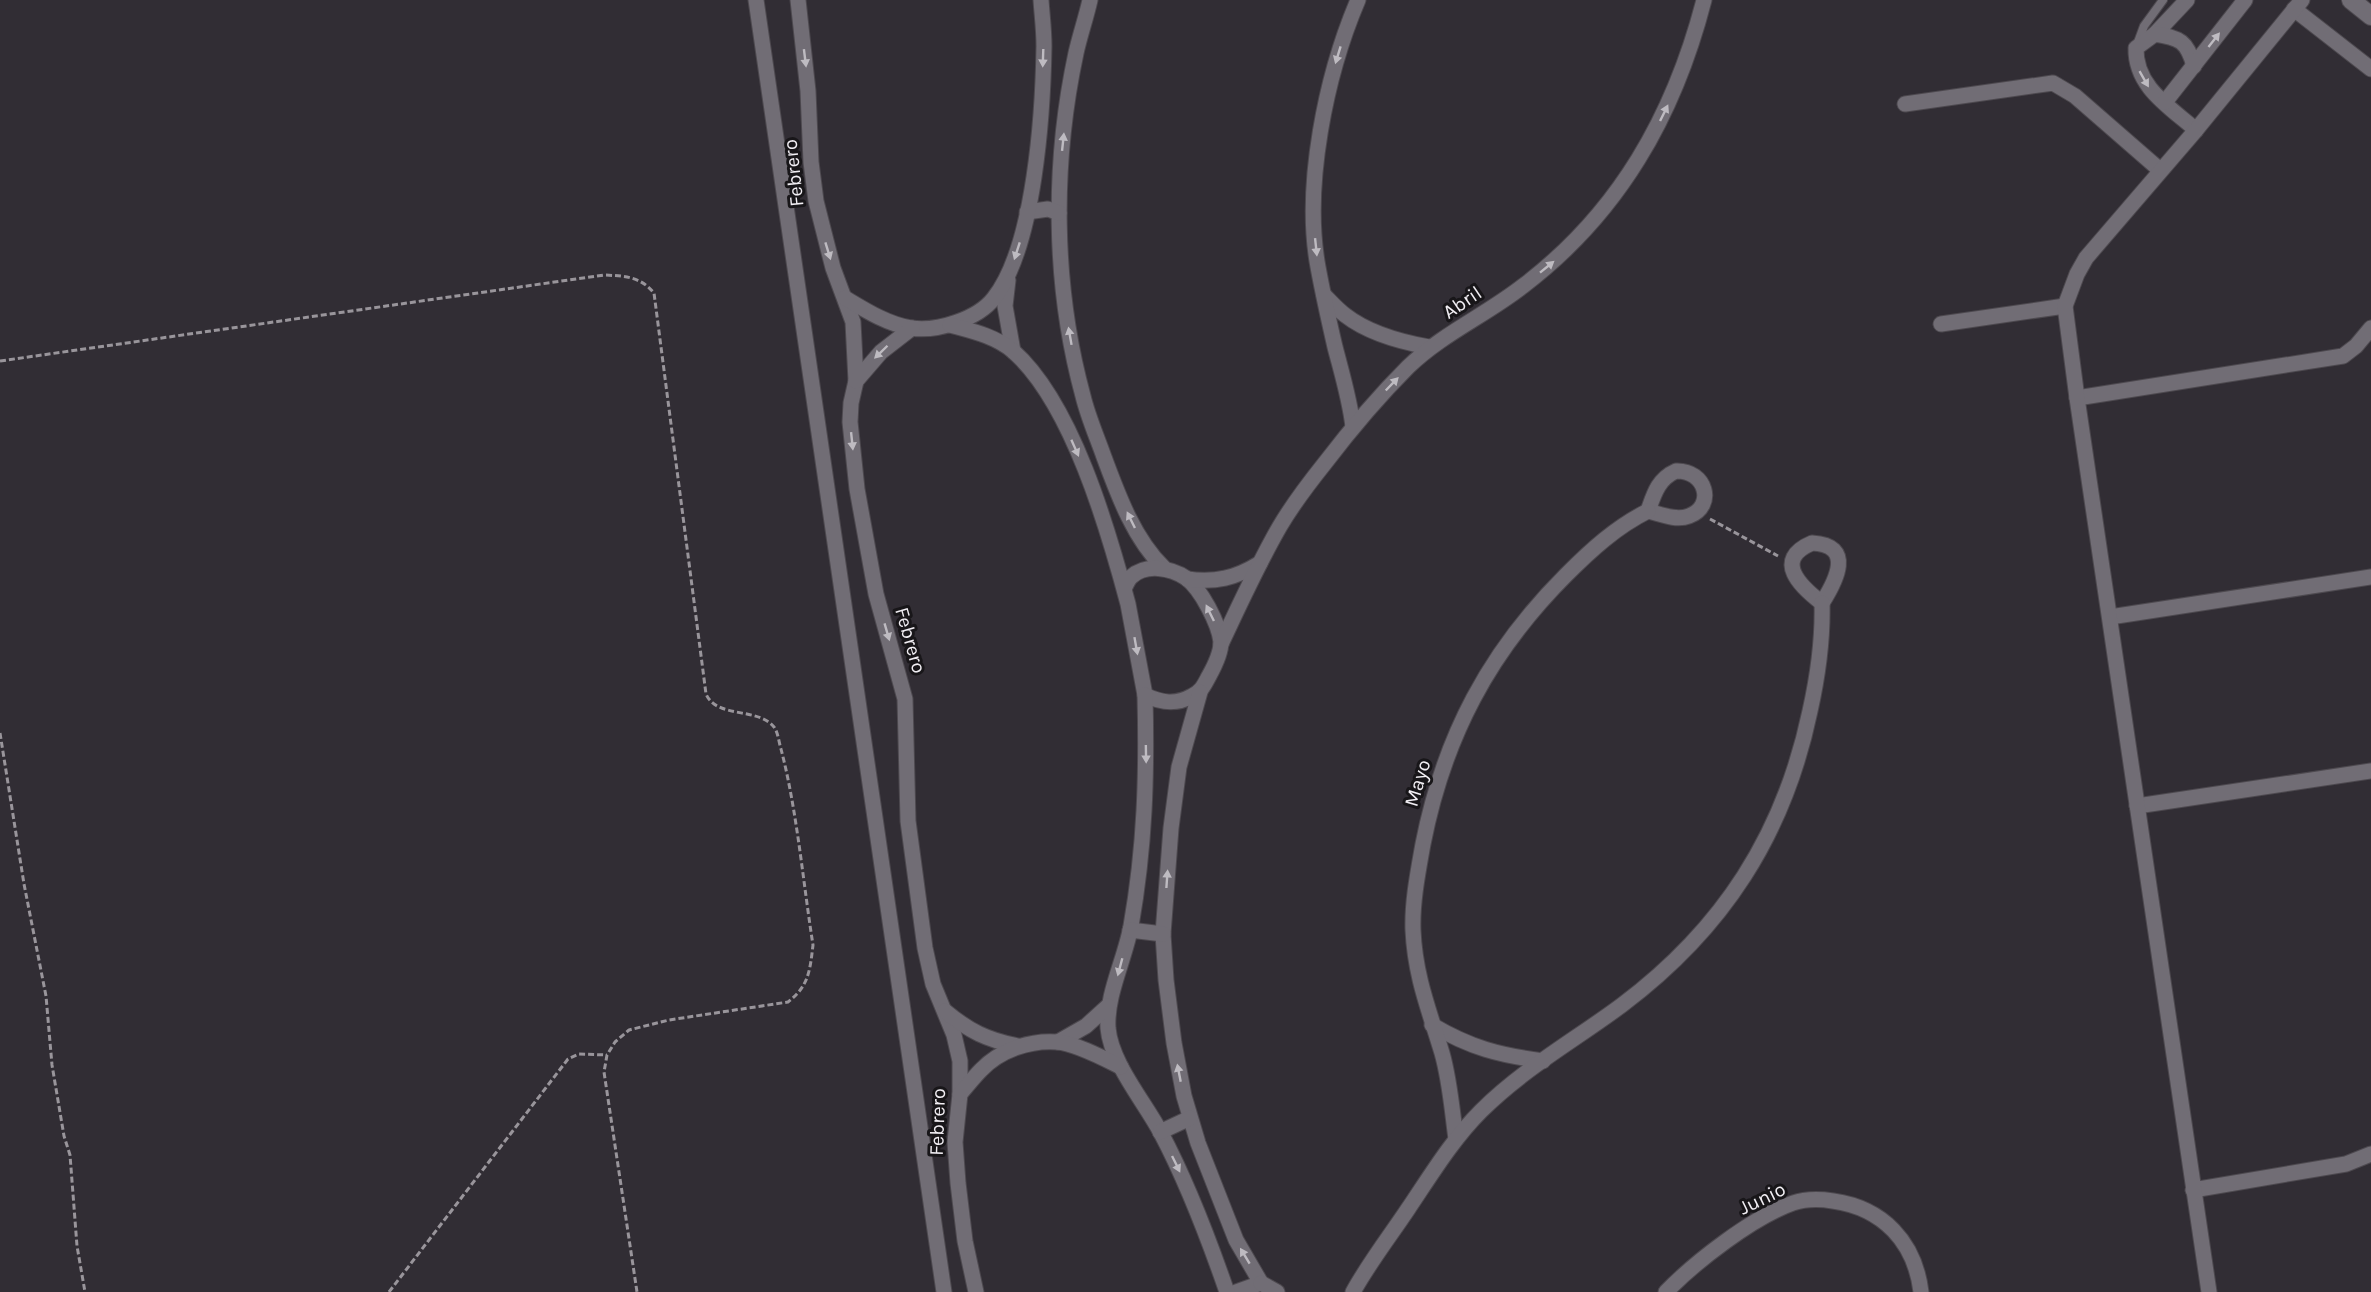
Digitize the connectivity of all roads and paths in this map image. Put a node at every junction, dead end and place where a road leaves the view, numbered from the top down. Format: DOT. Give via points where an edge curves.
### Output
graph roads {
  1 [pos="756,0"];
  2 [pos="798,0"];
  3 [pos="1041,0"];
  4 [pos="1090,0"];
  5 [pos="1358,0"];
  6 [pos="1704,0"];
  7 [pos="2163,0"];
  8 [pos="2187,0"];
  9 [pos="2245,0"];
  10 [pos="2351,0"];
  11 [pos="2298,5"];
  12 [pos="2371,16"];
  13 [pos="2155,34"];
  14 [pos="2136,48"];
  15 [pos="2194,66"];
  16 [pos="2371,69"];
  17 [pos="2165,102"];
  18 [pos="1905,104"];
  19 [pos="2196,130"];
  20 [pos="2160,170"];
  21 [pos="1027,212"];
  22 [pos="1059,213"];
  23 [pos="1009,274"];
  24 [pos="1324,295"];
  25 [pos="845,298"];
  26 [pos="2065,306"];
  27 [pos="1941,324"];
  28 [pos="950,325"];
  29 [pos="912,328"];
  30 [pos="2371,328"];
  31 [pos="1430,347"];
  32 [pos="1012,351"];
  33 [pos="0,361"];
  34 [pos="856,381"];
  35 [pos="1083,397"];
  36 [pos="2077,398"];
  37 [pos="1058,412"];
  38 [pos="1353,427"];
  39 [pos="1648,511"];
  40 [pos="1697,512"];
  41 [pos="1260,563"];
  42 [pos="1792,564"];
  43 [pos="1164,568"];
  44 [pos="2371,577"];
  45 [pos="1187,579"];
  46 [pos="1124,589"];
  47 [pos="1822,603"];
  48 [pos="2110,617"];
  49 [pos="1221,644"];
  50 [pos="1200,692"];
  51 [pos="1145,695"];
  52 [pos="0,733"];
  53 [pos="2371,771"];
  54 [pos="2137,806"];
  55 [pos="1130,930"];
  56 [pos="1163,934"];
  57 [pos="1108,1006"];
  58 [pos="945,1011"];
  59 [pos="1432,1025"];
  60 [pos="1058,1042"];
  61 [pos="1018,1046"];
  62 [pos="608,1055"];
  63 [pos="1543,1060"];
  64 [pos="1121,1068"];
  65 [pos="960,1094"];
  66 [pos="1190,1118"];
  67 [pos="1160,1132"];
  68 [pos="1456,1139"];
  69 [pos="2371,1154"];
  70 [pos="2193,1190"];
  71 [pos="1261,1283"];
  72 [pos="1357,1286"];
  73 [pos="85,1292"];
  74 [pos="389,1292"];
  75 [pos="637,1292"];
  76 [pos="944,1292"];
  77 [pos="976,1292"];
  78 [pos="1227,1292"];
  79 [pos="1236,1292"];
  80 [pos="1277,1292"];
  81 [pos="1339,1292"];
  82 [pos="1665,1292"];
  83 [pos="1921,1292"];
  84 [pos="2209,1292"];
  1 -- 76 [label="street"];
  2 -- 25 [label="street, Febrero, one-way" via="816,201"];
  3 -- 21 [label="street, one-way" via="1042,91"];
  22 -- 4 [label="street, one-way" via="1069,91"];
  5 -- 24 [label="street, one-way" via="1338,52 1321,123 1314,205"];
  31 -- 6 [label="street, Abril, one-way" via="1522,287 1556,260 1600,214 1638,161 1670,100"];
  7 -- 14 [label="lane" via="2144,26"];
  8 -- 13 [label="street"];
  15 -- 9 [label="street, one-way"];
  10 -- 12 [label="street"];
  11 -- 16 [label="street"];
  11 -- 19 [label="street"];
  13 -- 14 [label="street"];
  13 -- 15 [label="street" via="2183,42 2190,50"];
  14 -- 17 [label="street, one-way" via="2139,72 2146,85"];
  15 -- 17 [label="street"];
  17 -- 19 [label="street"];
  18 -- 20 [label="street" via="2053,83 2075,96"];
  19 -- 20 [label="street"];
  20 -- 26 [label="street" via="2086,258"];
  21 -- 22 [label="street" via="1048,209"];
  21 -- 23 [label="street, one-way"];
  35 -- 22 [label="street, one-way" via="1069,332"];
  23 -- 28 [label="street" via="993,299 977,313"];
  23 -- 32 [label="street" via="1005,306"];
  24 -- 31 [label="street" via="1345,315 1372,330"];
  24 -- 38 [label="street"];
  25 -- 29 [label="street"];
  25 -- 34 [label="street, Febrero" via="853,322"];
  26 -- 27 [label="street"];
  26 -- 36 [label="street"];
  28 -- 29 [label="street"];
  28 -- 32 [label="street" via="1000,342"];
  29 -- 34 [label="street, one-way" via="880,352"];
  30 -- 36 [label="street" via="2343,356"];
  38 -- 31 [label="street, Abril, one-way"];
  32 -- 37 [label="street"];
  33 -- 62 [label="path" via="604,275 628,276 646,284 654,293 706,694 721,707 775,728 786,768 813,945 807,978 800,993 788,1002 629,1030 615,1042"];
  34 -- 58 [label="street, Febrero, one-way" via="850,422 857,489 876,594 905,699 909,833 925,948 933,984"];
  35 -- 37 [label="street" via="1069,409"];
  43 -- 35 [label="street, one-way" via="1139,536 1116,489"];
  36 -- 48 [label="street"];
  37 -- 46 [label="street, one-way" via="1106,525"];
  38 -- 41 [label="street, Abril" via="1297,500"];
  39 -- 40 [label="street" via="1677,518"];
  39 -- 40 [label="street" via="1659,483 1676,471 1686,471 1702,483 1705,494"];
  39 -- 59 [label="street, Mayo" via="1606,538 1526,618 1486,672 1454,738 1429,815 1415,896 1415,953"];
  40 -- 42 [label="path"];
  41 -- 45 [label="street" via="1231,578 1208,582"];
  41 -- 49 [label="street, Abril"];
  42 -- 47 [label="street" via="1799,584"];
  42 -- 47 [label="street" via="1795,554 1812,543 1831,548 1838,557 1837,577"];
  43 -- 45 [label="street"];
  43 -- 46 [label="street" via="1144,570 1131,577"];
  44 -- 48 [label="street"];
  49 -- 45 [label="street, one-way" via="1203,598"];
  46 -- 51 [label="street, one-way"];
  47 -- 63 [label="street" via="1820,661 1799,760 1768,837 1726,903 1697,939 1623,1004"];
  48 -- 54 [label="street"];
  49 -- 50 [label="street" via="1214,668"];
  50 -- 51 [label="street" via="1181,702 1159,702"];
  56 -- 50 [label="street, one-way" via="1179,767"];
  51 -- 55 [label="street, one-way" via="1147,784"];
  52 -- 73 [label="path" via="46,996 52,1065 70,1155"];
  53 -- 54 [label="street"];
  54 -- 70 [label="street"];
  55 -- 56 [label="street"];
  55 -- 57 [label="street, one-way"];
  66 -- 56 [label="street, one-way" via="1174,1043"];
  57 -- 60 [label="street" via="1086,1026"];
  57 -- 64 [label="street" via="1111,1045"];
  58 -- 61 [label="street" via="967,1029"];
  58 -- 65 [label="street, Febrero" via="960,1061"];
  59 -- 63 [label="street" via="1503,1056"];
  59 -- 68 [label="street, Mayo" via="1448,1080"];
  60 -- 61 [label="street"];
  60 -- 64 [label="street" via="1101,1056"];
  61 -- 65 [label="street" via="982,1068"];
  62 -- 74 [label="path" via="579,1054 568,1059"];
  62 -- 75 [label="path" via="604,1072"];
  63 -- 68 [label="street" via="1481,1111"];
  64 -- 67 [label="street"];
  65 -- 77 [label="street, Febrero" via="955,1142 958,1183"];
  66 -- 67 [label="street"];
  71 -- 66 [label="street, one-way" via="1236,1240"];
  67 -- 78 [label="street, one-way" via="1192,1197"];
  68 -- 72 [label="street"];
  69 -- 70 [label="street" via="2346,1164"];
  70 -- 84 [label="street"];
  71 -- 79 [label="street"];
  71 -- 80 [label="street"];
  72 -- 81 [label="street"];
  82 -- 83 [label="street, Junio" via="1731,1237 1794,1203 1811,1200 1852,1204 1872,1212 1890,1226 1912,1261"];
}
